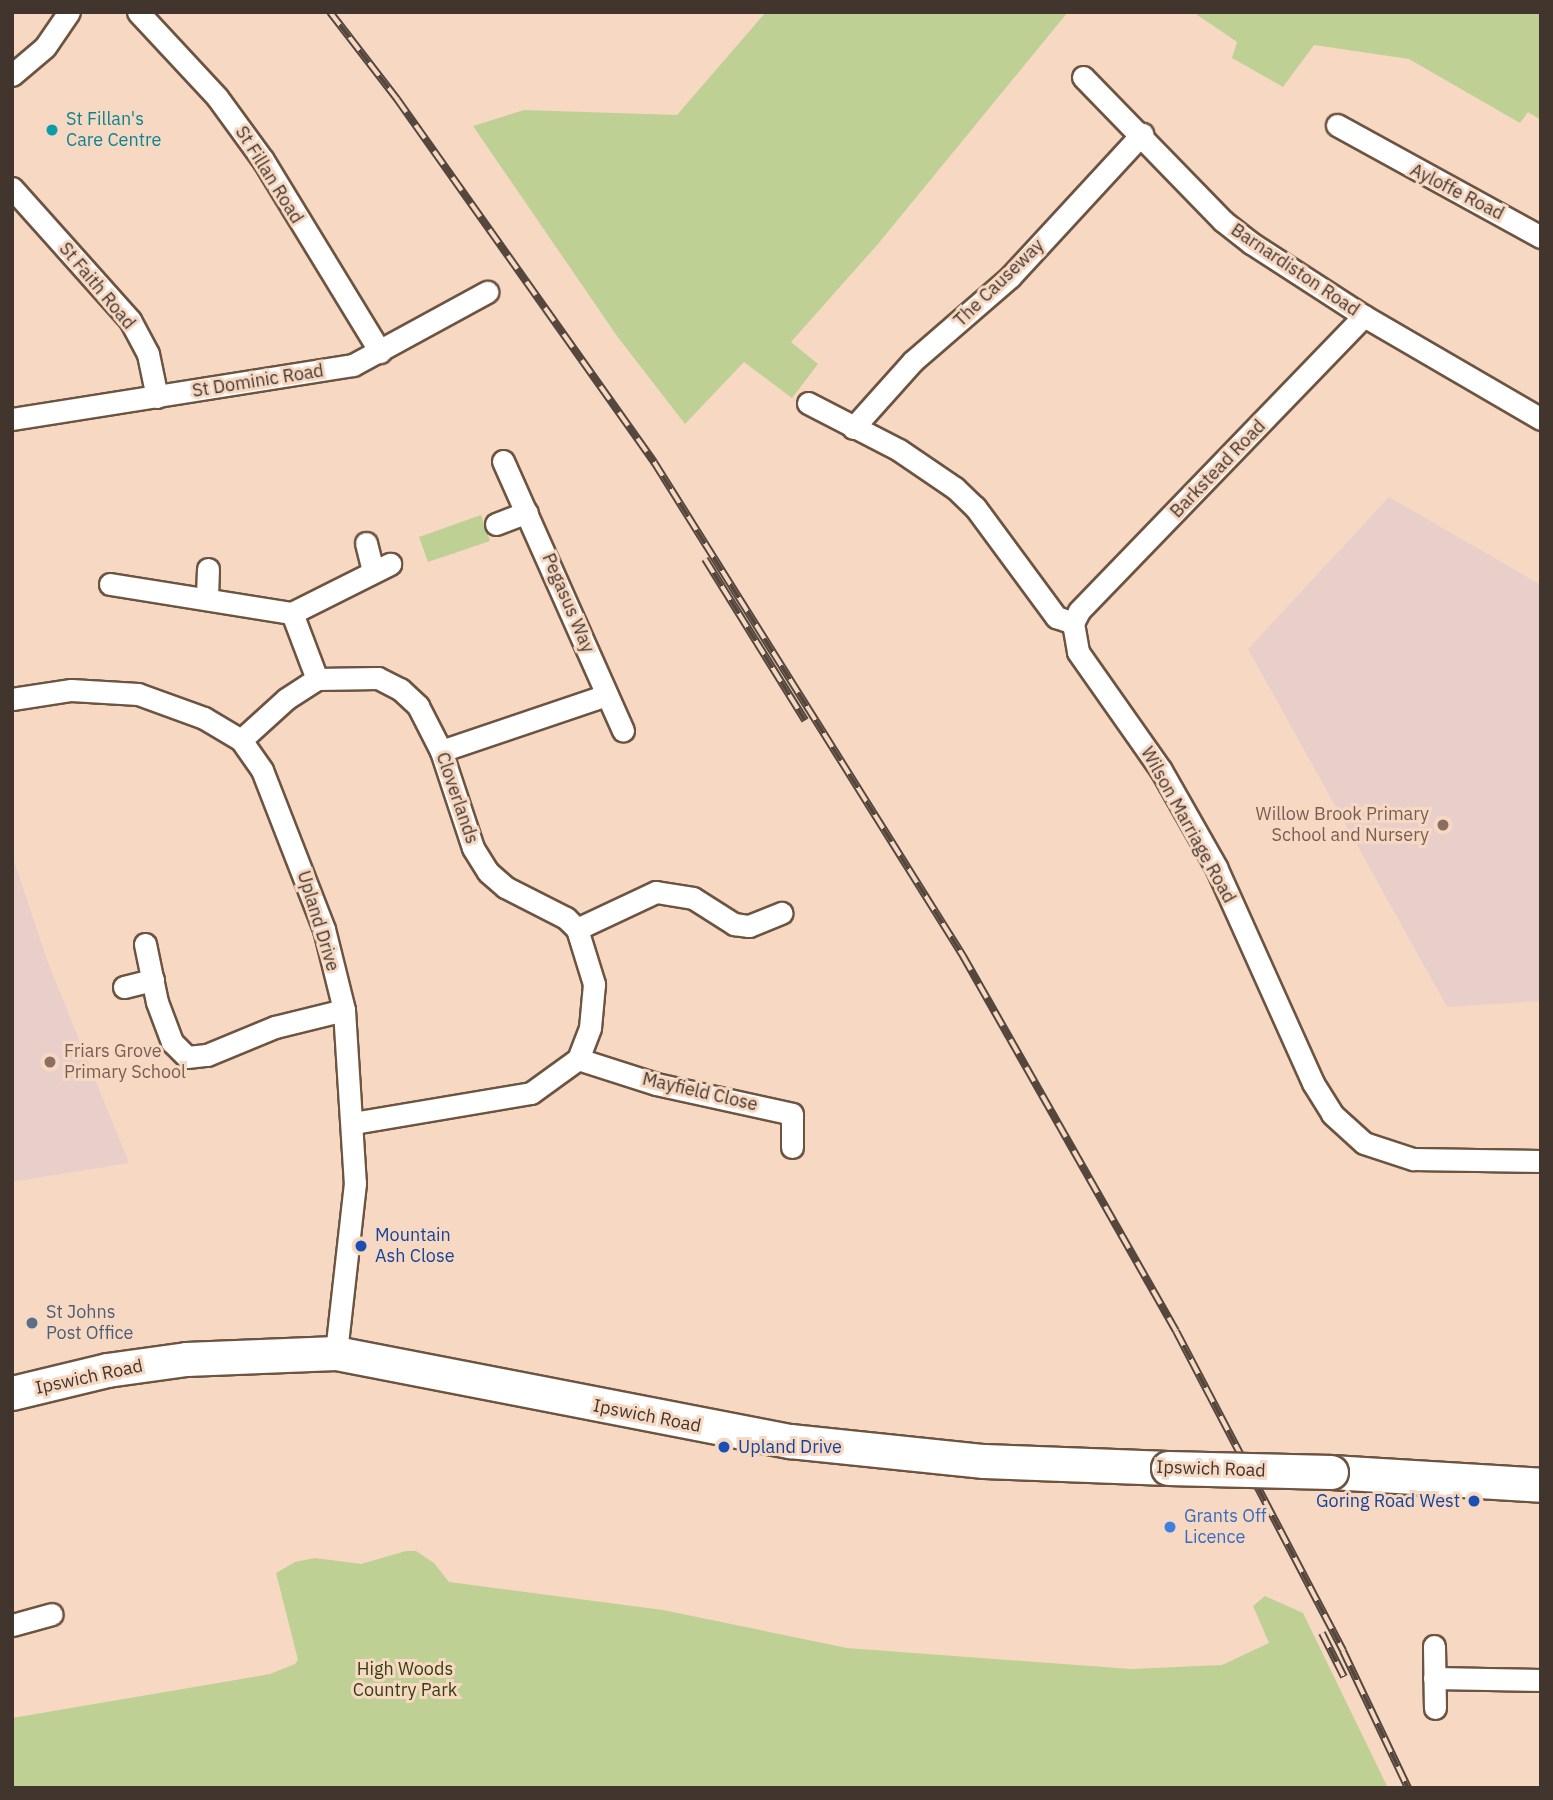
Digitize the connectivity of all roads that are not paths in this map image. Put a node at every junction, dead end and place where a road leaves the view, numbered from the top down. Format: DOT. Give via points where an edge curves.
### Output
graph roads {
  1 [pos="69,12"];
  2 [pos="138,12"];
  3 [pos="12,75"];
  4 [pos="1083,76"];
  5 [pos="1337,125"];
  6 [pos="1142,134"];
  7 [pos="12,188"];
  8 [pos="1541,237"];
  9 [pos="487,292"];
  10 [pos="1364,316"];
  11 [pos="380,352"];
  12 [pos="157,397"];
  13 [pos="808,403"];
  14 [pos="12,419"];
  15 [pos="1541,419"];
  16 [pos="853,428"];
  17 [pos="503,461"];
  18 [pos="527,512"];
  19 [pos="496,524"];
  20 [pos="366,543"];
  21 [pos="208,569"];
  22 [pos="110,584"];
  23 [pos="207,597"];
  24 [pos="292,613"];
  25 [pos="1073,623"];
  26 [pos="317,678"];
  27 [pos="606,695"];
  28 [pos="12,699"];
  29 [pos="623,732"];
  30 [pos="241,740"];
  31 [pos="441,751"];
  32 [pos="781,913"];
  33 [pos="577,929"];
  34 [pos="145,944"];
  35 [pos="153,980"];
  36 [pos="124,987"];
  37 [pos="344,1010"];
  38 [pos="578,1059"];
  39 [pos="354,1123"];
  40 [pos="792,1147"];
  41 [pos="1541,1161"];
  42 [pos="337,1353"];
  43 [pos="12,1393"];
  44 [pos="1541,1485"];
  45 [pos="52,1614"];
  46 [pos="12,1625"];
  47 [pos="1434,1646"];
  48 [pos="1434,1678"];
  49 [pos="1541,1680"];
  50 [pos="1435,1708"];
  1 -- 3 [label="street" via="45,47"];
  2 -- 11 [label="street, St Fillan Road" via="217,97 263,160"];
  4 -- 6 [label="street, Barnardiston Road"];
  5 -- 8 [label="street, Ayloffe Road"];
  6 -- 10 [label="street, Barnardiston Road" via="1223,221"];
  6 -- 16 [label="street, The Causeway" via="1010,277 913,361"];
  7 -- 12 [label="street, St Faith Road" via="130,320 148,354"];
  9 -- 11 [label="street, St Dominic Road"];
  10 -- 15 [label="street, Barnardiston Road"];
  10 -- 25 [label="street, Barkstead Road" via="1079,611"];
  11 -- 12 [label="street, St Dominic Road" via="354,365"];
  12 -- 14 [label="street, St Dominic Road"];
  13 -- 16 [label="street"];
  16 -- 25 [label="street" via="899,450 955,488 975,507 1056,617"];
  17 -- 18 [label="street, Pegasus Way"];
  18 -- 19 [label="street"];
  18 -- 27 [label="street, Pegasus Way"];
  20 -- 24 [label="street" via="381,567"];
  21 -- 23 [label="street"];
  22 -- 23 [label="street"];
  23 -- 24 [label="street"];
  24 -- 26 [label="street"];
  25 -- 41 [label="street, Wilson Marriage Road" via="1078,652 1161,770 1216,867 1313,1083 1332,1114 1364,1143 1413,1158"];
  26 -- 30 [label="street"];
  26 -- 31 [label="street, Cloverlands" via="378,678 400,689 418,706"];
  27 -- 29 [label="street, Pegasus Way"];
  27 -- 31 [label="street"];
  28 -- 30 [label="street, Upland Drive" via="71,690 138,694 204,718"];
  30 -- 37 [label="street, Upland Drive" via="281,813 324,929"];
  31 -- 33 [label="street, Cloverlands" via="473,848 488,872"];
  32 -- 33 [label="street" via="749,926 734,924 693,898 656,892"];
  33 -- 38 [label="street" via="594,984 590,1028"];
  34 -- 35 [label="street"];
  35 -- 36 [label="street"];
  35 -- 37 [label="street" via="172,1042 187,1057 207,1055 275,1027"];
  37 -- 39 [label="street, Upland Drive"];
  38 -- 39 [label="street" via="531,1093"];
  38 -- 40 [label="street, Mayfield Close" via="656,1084 792,1114"];
  39 -- 42 [label="street, Upland Drive" via="355,1183"];
  42 -- 43 [label="main road, Ipswich Road" via="186,1359 107,1370"];
  42 -- 44 [label="main road, Ipswich Road, bridge" via="790,1441 984,1461 1331,1472"];
  45 -- 46 [label="street"];
  47 -- 48 [label="street"];
  48 -- 49 [label="street"];
  48 -- 50 [label="street"];
}
